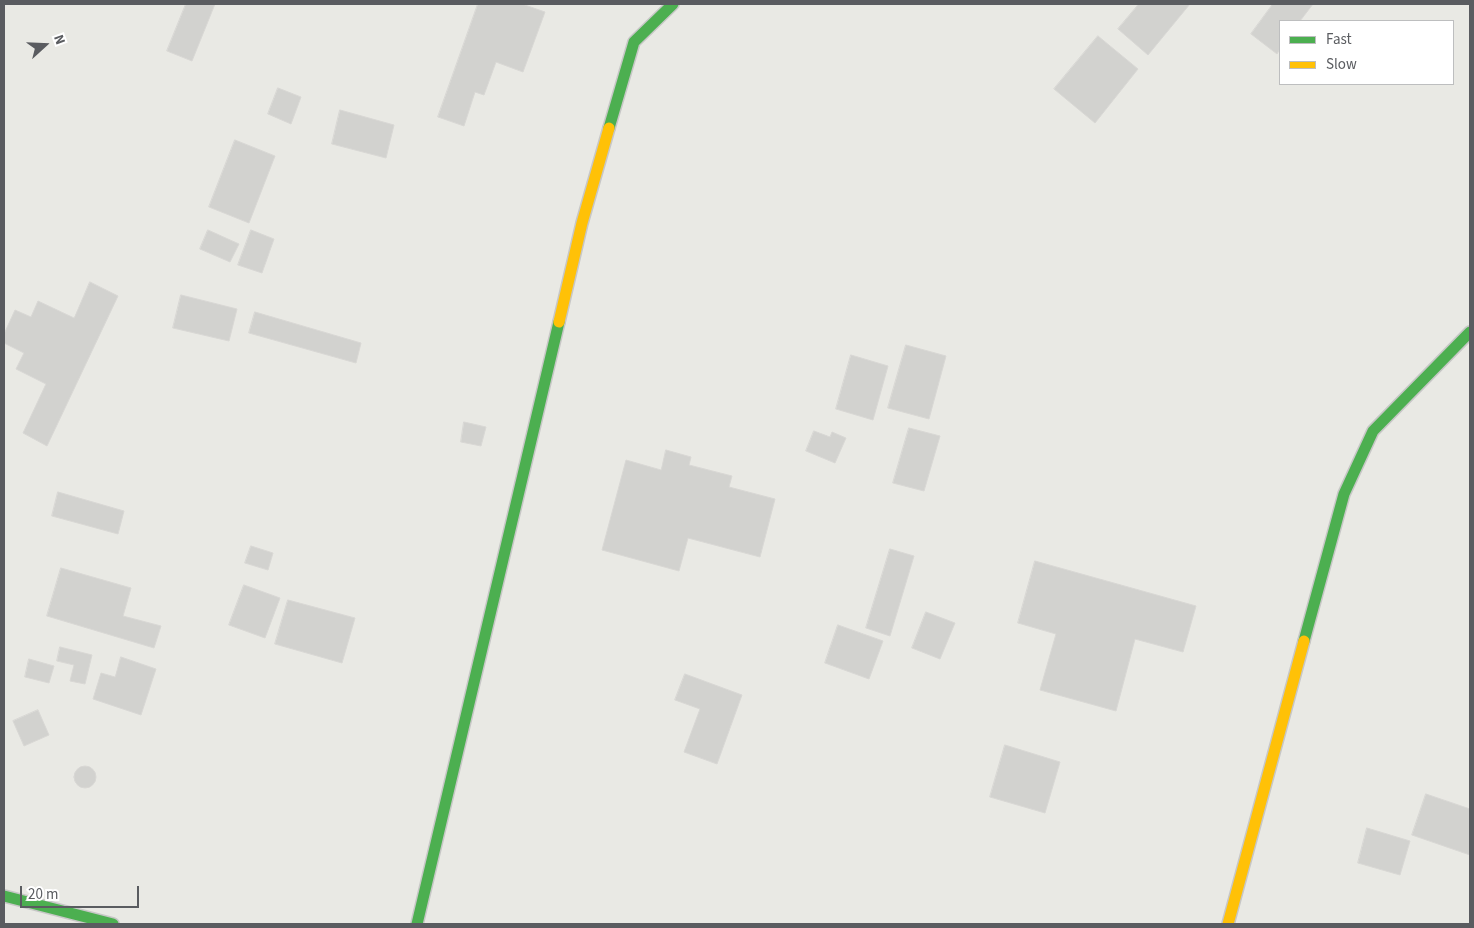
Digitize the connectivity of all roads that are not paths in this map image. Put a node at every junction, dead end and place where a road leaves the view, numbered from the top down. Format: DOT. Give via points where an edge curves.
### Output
graph roads {
  1 [pos="673,4"];
  2 [pos="1470,332"];
  3 [pos="4,896"];
  4 [pos="114,924"];
  5 [pos="417,924"];
  6 [pos="1228,924"];
  1 -- 5 [label="street" via="634,42 582,222"];
  2 -- 6 [label="street" via="1373,431 1344,494"];
  3 -- 4 [label="street"];
}
